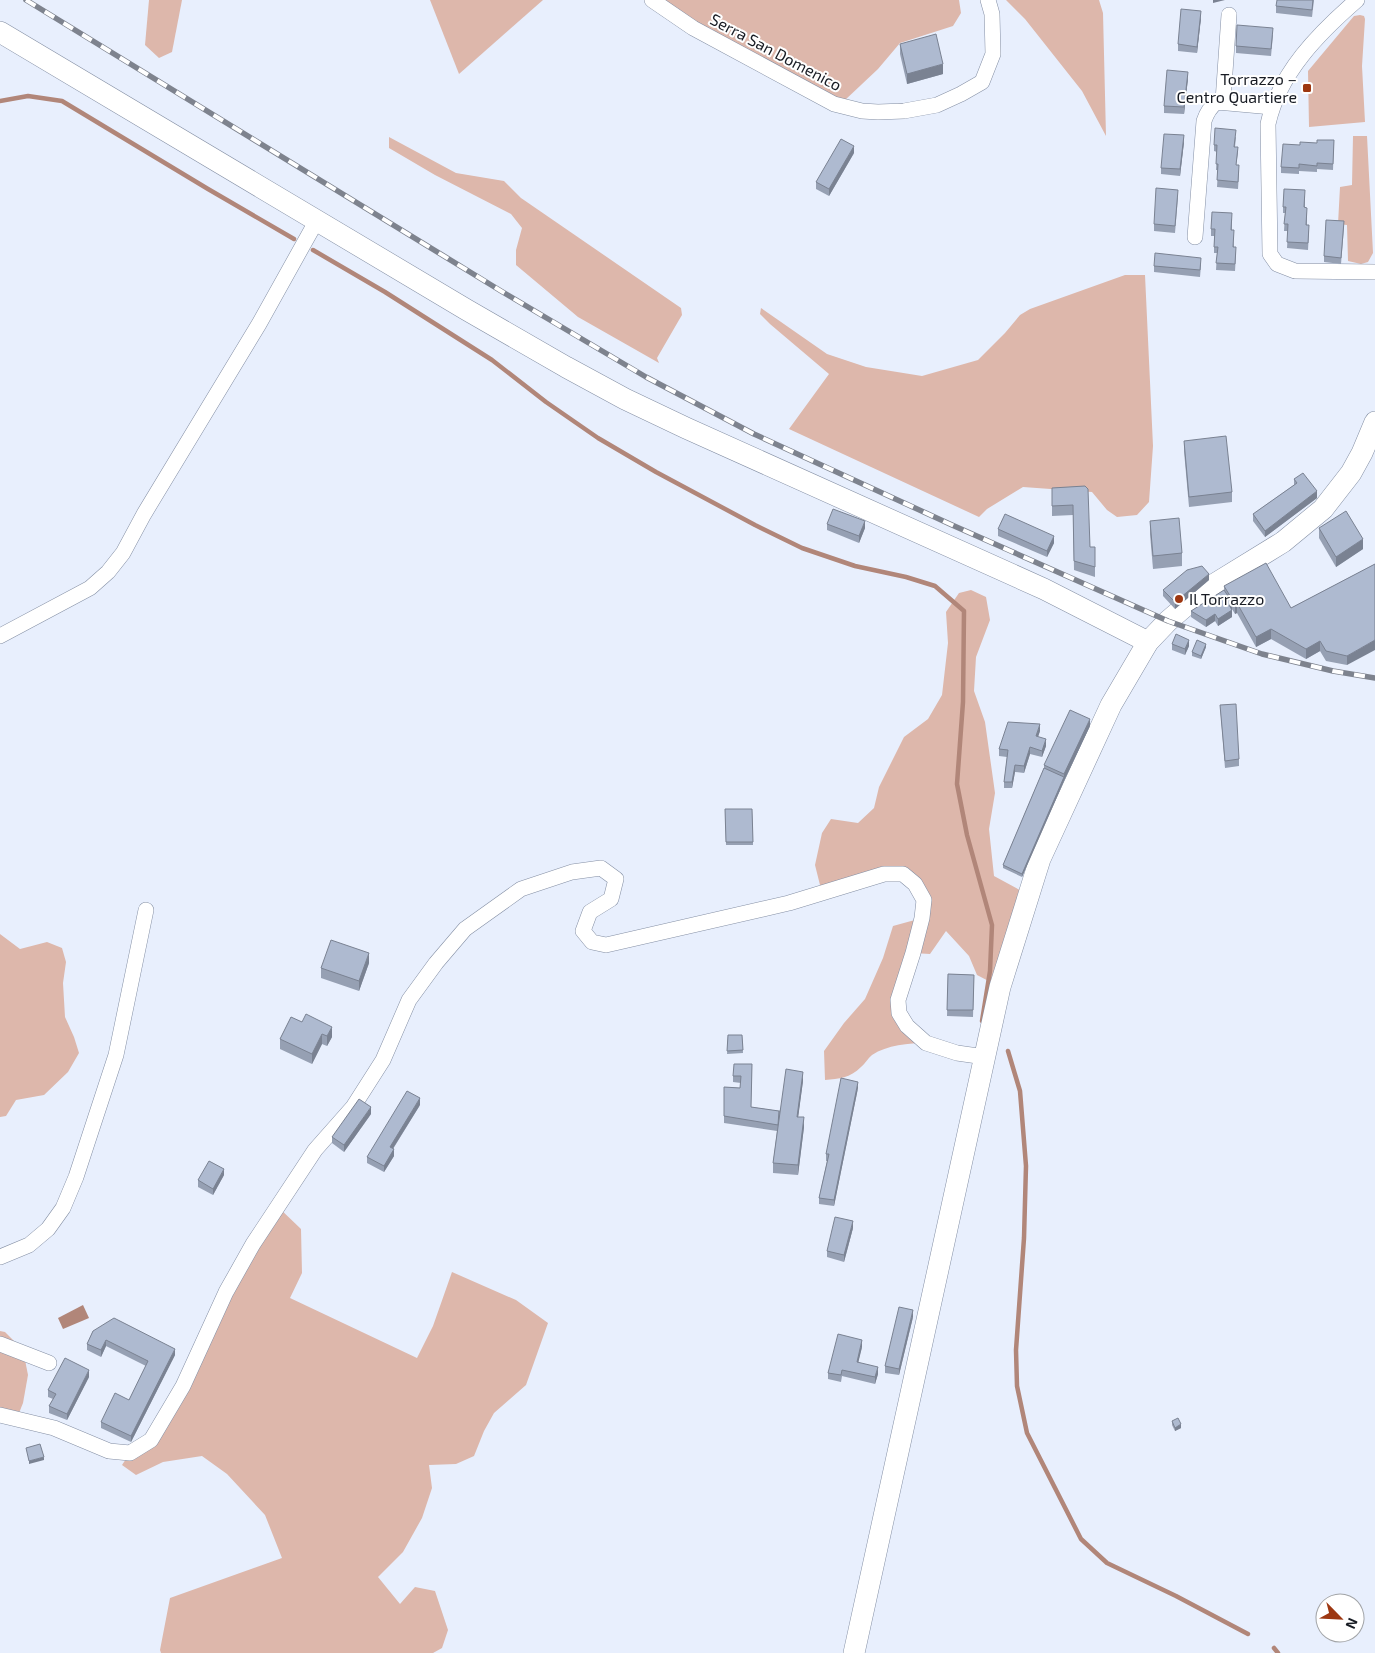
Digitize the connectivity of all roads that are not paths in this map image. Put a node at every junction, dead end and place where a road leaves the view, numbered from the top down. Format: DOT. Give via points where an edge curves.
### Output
graph roads {
  1 [pos="652,0"];
  2 [pos="988,0"];
  3 [pos="1358,0"];
  4 [pos="1229,15"];
  5 [pos="0,32"];
  6 [pos="1223,101"];
  7 [pos="1272,107"];
  8 [pos="316,220"];
  9 [pos="1195,237"];
  10 [pos="1375,272"];
  11 [pos="1375,422"];
  12 [pos="1369,450"];
  13 [pos="0,636"];
  14 [pos="1148,642"];
  15 [pos="146,910"];
  16 [pos="985,1057"];
  17 [pos="0,1257"];
  18 [pos="0,1344"];
  19 [pos="49,1363"];
  20 [pos="0,1415"];
  21 [pos="854,1653"];
  1 -- 2 [label="street, Serra San Domenico" via="693,28 834,104 878,112 937,105 982,82 993,54 992,14"];
  3 -- 7 [label="street" via="1332,22 1296,65"];
  4 -- 6 [label="street"];
  5 -- 8 [label="street"];
  6 -- 7 [label="street"];
  6 -- 9 [label="street" via="1211,106 1204,121"];
  7 -- 10 [label="street" via="1268,124 1272,260 1295,271"];
  8 -- 13 [label="street" via="259,324 108,572 90,588"];
  8 -- 14 [label="street" via="625,399 1044,589"];
  11 -- 12 [label="street"];
  12 -- 14 [label="street" via="1323,509 1283,542 1213,585 1168,621"];
  14 -- 16 [label="street" via="1111,705 1040,859 1000,987"];
  15 -- 17 [label="street" via="116,1055 63,1208 48,1229 29,1245"];
  16 -- 20 [label="street" via="957,1053 926,1043 907,1026 899,1013 898,1000 913,953 924,900 903,874 884,874 789,903 606,945 592,942 583,931 590,912 611,900 616,879 601,868 572,872 521,889 465,929 409,1000 383,1060 352,1107 315,1150 253,1244 226,1292 183,1386 151,1440 130,1453 108,1451 54,1428"];
  16 -- 21 [label="street"];
  18 -- 19 [label="street"];
}
